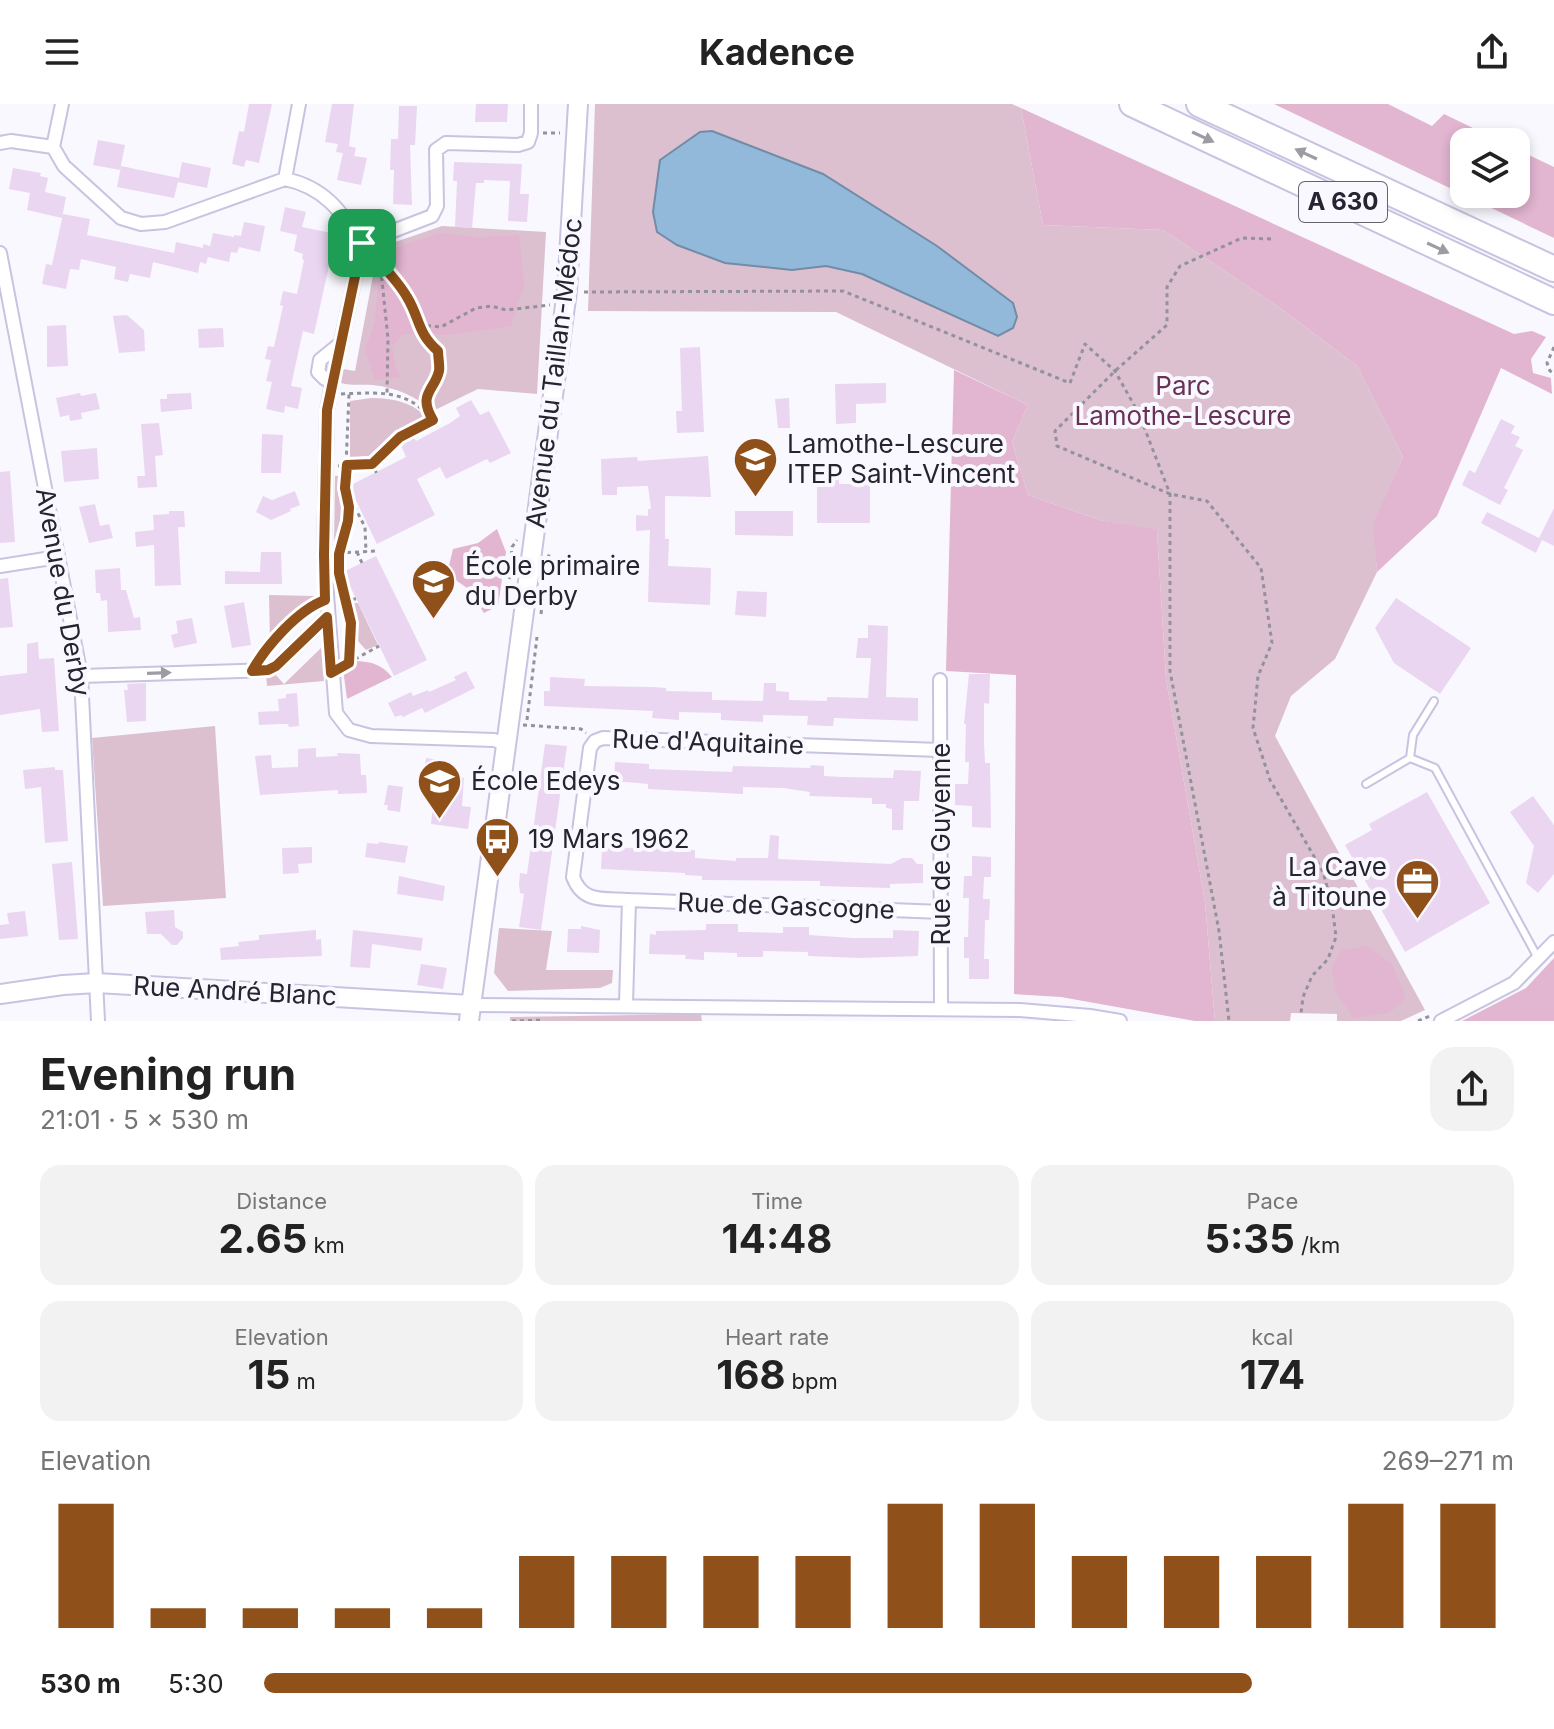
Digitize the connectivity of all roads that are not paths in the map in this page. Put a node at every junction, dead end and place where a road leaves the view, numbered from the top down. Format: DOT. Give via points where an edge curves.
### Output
graph roads {
  1 [pos="62,104"];
  2 [pos="299,104"];
  3 [pos="531,104"];
  4 [pos="578,104"];
  5 [pos="1132,104"];
  6 [pos="1199,104"];
  7 [pos="0,143"];
  8 [pos="53,147"];
  9 [pos="285,179"];
  10 [pos="362,243"];
  11 [pos="0,253"];
  12 [pos="1554,269"];
  13 [pos="1554,302"];
  14 [pos="5,304"];
  15 [pos="58,557"];
  16 [pos="0,566"];
  17 [pos="327,617"];
  18 [pos="81,676"];
  19 [pos="940,680"];
  20 [pos="1434,701"];
  21 [pos="506,744"];
  22 [pos="940,750"];
  23 [pos="1410,758"];
  24 [pos="1366,784"];
  25 [pos="629,900"];
  26 [pos="942,912"];
  27 [pos="1554,942"];
  28 [pos="1539,960"];
  29 [pos="97,983"];
  30 [pos="0,994"];
  31 [pos="626,1004"];
  32 [pos="941,1009"];
  33 [pos="470,1013"];
  34 [pos="98,1021"];
  35 [pos="1120,1021"];
  36 [pos="1441,1021"];
  1 -- 8 [label="street"];
  2 -- 9 [label="street"];
  3 -- 10 [label="street" via="528,142 441,145 436,150 437,206 432,216"];
  4 -- 21 [label="street, Avenue du Taillan-Médoc" via="567,291"];
  5 -- 13 [label="highway, A 630, one-way"];
  12 -- 6 [label="highway, A 630, one-way"];
  7 -- 8 [label="street"];
  8 -- 9 [label="street" via="64,166 121,218 141,224 165,222"];
  9 -- 10 [label="street" via="306,183 323,196"];
  10 -- 17 [label="street" via="341,343 317,366 321,377 333,378"];
  11 -- 14 [label="street, Avenue du Derby"];
  14 -- 15 [label="street, Avenue du Derby"];
  15 -- 16 [label="street"];
  15 -- 18 [label="street, Avenue du Derby"];
  18 -- 17 [label="street, one-way" via="268,670"];
  17 -- 21 [label="street" via="336,713 349,730 371,736"];
  18 -- 29 [label="street, Avenue du Derby"];
  19 -- 22 [label="street, Rue de Guyenne"];
  20 -- 23 [label="lane" via="1413,735"];
  21 -- 33 [label="street, Avenue du Taillan-Médoc"];
  22 -- 25 [label="street, Rue d'Aquitaine" via="595,741 573,877 589,897"];
  22 -- 26 [label="street, Rue de Guyenne"];
  23 -- 24 [label="lane"];
  23 -- 28 [label="lane" via="1435,768"];
  25 -- 26 [label="street, Rue de Gascogne"];
  25 -- 31 [label="street"];
  26 -- 32 [label="street, Rue de Guyenne"];
  27 -- 28 [label="street"];
  28 -- 36 [label="street" via="1514,983"];
  29 -- 30 [label="street, Rue André Blanc"];
  29 -- 33 [label="street, Rue André Blanc"];
  29 -- 34 [label="street, Avenue du Derby"];
  31 -- 32 [label="street"];
  31 -- 33 [label="street"];
  32 -- 35 [label="street" via="1045,1011"];
}
